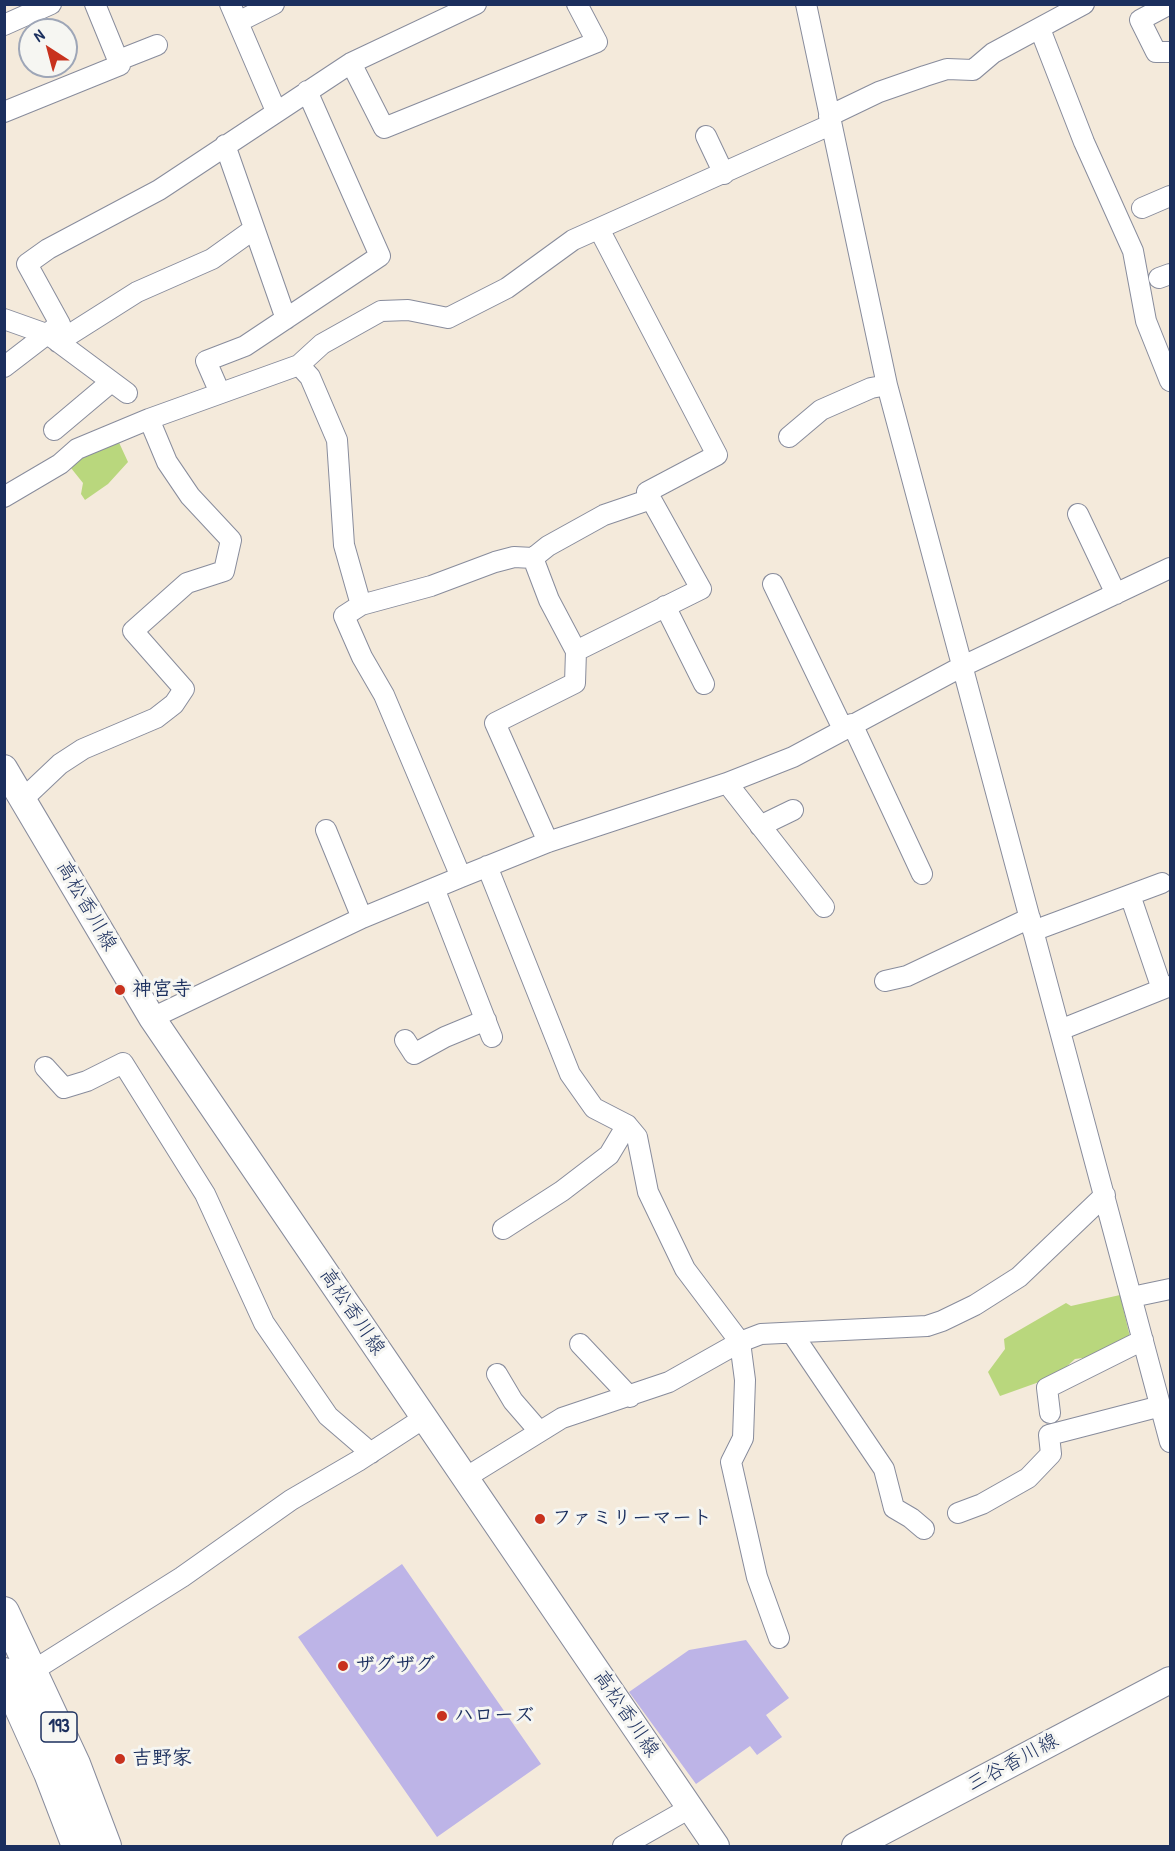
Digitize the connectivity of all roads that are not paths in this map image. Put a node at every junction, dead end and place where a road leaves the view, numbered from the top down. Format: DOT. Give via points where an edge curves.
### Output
graph roads {
  1 [pos="51,4"];
  2 [pos="95,4"];
  3 [pos="274,4"];
  4 [pos="476,4"];
  5 [pos="577,4"];
  6 [pos="806,4"];
  7 [pos="1084,4"];
  8 [pos="1170,4"];
  9 [pos="234,13"];
  10 [pos="4,25"];
  11 [pos="1040,28"];
  12 [pos="156,45"];
  13 [pos="1170,52"];
  14 [pos="119,60"];
  15 [pos="351,63"];
  16 [pos="307,91"];
  17 [pos="276,111"];
  18 [pos="4,112"];
  19 [pos="830,121"];
  20 [pos="706,136"];
  21 [pos="225,146"];
  22 [pos="724,174"];
  23 [pos="1170,196"];
  24 [pos="1142,208"];
  25 [pos="254,229"];
  26 [pos="599,229"];
  27 [pos="4,319"];
  28 [pos="286,319"];
  29 [pos="54,339"];
  30 [pos="299,365"];
  31 [pos="4,367"];
  32 [pos="1170,381"];
  33 [pos="887,385"];
  34 [pos="220,393"];
  35 [pos="149,419"];
  36 [pos="54,430"];
  37 [pos="789,437"];
  38 [pos="4,497"];
  39 [pos="651,499"];
  40 [pos="1078,514"];
  41 [pos="533,558"];
  42 [pos="1170,568"];
  43 [pos="773,584"];
  44 [pos="1116,594"];
  45 [pos="361,604"];
  46 [pos="666,606"];
  47 [pos="576,651"];
  48 [pos="962,668"];
  49 [pos="704,684"];
  50 [pos="848,727"];
  51 [pos="4,768"];
  52 [pos="727,783"];
  53 [pos="23,799"];
  54 [pos="793,810"];
  55 [pos="760,826"];
  56 [pos="326,830"];
  57 [pos="548,842"];
  58 [pos="487,866"];
  59 [pos="922,874"];
  60 [pos="461,877"];
  61 [pos="1162,883"];
  62 [pos="434,888"];
  63 [pos="1130,895"];
  64 [pos="824,907"];
  65 [pos="362,918"];
  66 [pos="1031,925"];
  67 [pos="885,981"];
  68 [pos="1166,987"];
  69 [pos="152,1017"];
  70 [pos="1060,1030"];
  71 [pos="405,1040"];
  72 [pos="45,1067"];
  73 [pos="627,1125"];
  74 [pos="1105,1196"];
  75 [pos="503,1229"];
  76 [pos="1170,1289"];
  77 [pos="1132,1297"];
  78 [pos="792,1333"];
  79 [pos="1143,1340"];
  80 [pos="740,1342"];
  81 [pos="580,1344"];
  82 [pos="497,1374"];
  83 [pos="630,1397"];
  84 [pos="1161,1406"];
  85 [pos="1050,1413"];
  86 [pos="424,1418"];
  87 [pos="539,1431"];
  88 [pos="1170,1442"];
  89 [pos="370,1454"];
  90 [pos="465,1478"];
  91 [pos="958,1513"];
  92 [pos="924,1529"];
  93 [pos="4,1612"];
  94 [pos="779,1638"];
  95 [pos="13,1676"];
  96 [pos="1170,1680"];
  97 [pos="690,1808"];
  98 [pos="77,1846"];
  99 [pos="106,1846"];
  100 [pos="623,1846"];
  101 [pos="716,1846"];
  102 [pos="855,1846"];
  1 -- 10 [label="street"];
  2 -- 14 [label="street"];
  3 -- 9 [label="street"];
  4 -- 15 [label="street"];
  5 -- 15 [label="street" via="597,42 384,128"];
  6 -- 19 [label="street"];
  7 -- 11 [label="street"];
  8 -- 13 [label="street" via="1140,20 1156,52"];
  9 -- 17 [label="street"];
  11 -- 19 [label="street" via="993,53 973,70 947,69 879,92"];
  11 -- 32 [label="street" via="1084,142 1133,251 1146,321"];
  12 -- 14 [label="street"];
  14 -- 18 [label="street" via="120,65"];
  15 -- 16 [label="street"];
  16 -- 17 [label="street"];
  16 -- 28 [label="street" via="380,256"];
  17 -- 21 [label="street"];
  19 -- 22 [label="street"];
  19 -- 33 [label="street"];
  20 -- 22 [label="street"];
  21 -- 25 [label="street"];
  21 -- 29 [label="street" via="159,190 27,264 60,324"];
  22 -- 26 [label="street"];
  23 -- 24 [label="street"];
  25 -- 28 [label="street"];
  25 -- 29 [label="street" via="212,259 137,292"];
  26 -- 30 [label="street" via="573,240 507,288 447,318 408,309 381,311 322,344"];
  26 -- 39 [label="street" via="717,455 647,492"];
  27 -- 29 [label="street"];
  28 -- 34 [label="street" via="245,345 206,361"];
  29 -- 31 [label="street"];
  29 -- 36 [label="street" via="119,388"];
  30 -- 34 [label="street"];
  30 -- 45 [label="street" via="310,377 337,440 344,545"];
  33 -- 37 [label="street" via="821,410"];
  33 -- 48 [label="street"];
  34 -- 35 [label="street"];
  35 -- 38 [label="street" via="77,449 60,464"];
  35 -- 53 [label="street" via="168,462 190,496 231,540 224,571 187,583 133,631 184,689 174,704 156,718 83,749 60,764"];
  39 -- 41 [label="street" via="604,515"];
  39 -- 46 [label="street" via="701,589"];
  40 -- 44 [label="street"];
  41 -- 45 [label="street" via="495,562 432,586"];
  41 -- 47 [label="street" via="549,600"];
  42 -- 44 [label="street"];
  43 -- 50 [label="street"];
  44 -- 48 [label="street"];
  45 -- 60 [label="street" via="344,616 384,695"];
  46 -- 47 [label="street"];
  46 -- 49 [label="street"];
  47 -- 57 [label="street" via="575,683 495,723"];
  48 -- 50 [label="street"];
  48 -- 66 [label="street"];
  50 -- 52 [label="street" via="793,757"];
  50 -- 59 [label="street"];
  51 -- 53 [label="main road, 高松香川線"];
  52 -- 55 [label="street"];
  52 -- 57 [label="street"];
  53 -- 69 [label="main road, 高松香川線"];
  54 -- 55 [label="street"];
  55 -- 64 [label="street"];
  56 -- 65 [label="street"];
  57 -- 58 [label="street"];
  58 -- 60 [label="street"];
  58 -- 73 [label="street" via="570,1074 594,1108"];
  60 -- 62 [label="street"];
  61 -- 63 [label="street"];
  62 -- 65 [label="street"];
  62 -- 71 [label="street" via="489,1028 445,1036 414,1054"];
  63 -- 66 [label="street"];
  63 -- 68 [label="street"];
  65 -- 69 [label="street"];
  66 -- 67 [label="street" via="907,976"];
  66 -- 70 [label="street"];
  68 -- 70 [label="street"];
  69 -- 86 [label="main road, 高松香川線"];
  70 -- 74 [label="street"];
  72 -- 89 [label="street" via="64,1088 87,1082 123,1063 206,1194 264,1323 328,1416"];
  73 -- 75 [label="street" via="609,1155"];
  73 -- 80 [label="street" via="637,1137 648,1192 685,1269"];
  74 -- 77 [label="street"];
  74 -- 78 [label="street" via="1019,1276 942,1321 927,1326"];
  76 -- 77 [label="street"];
  77 -- 79 [label="street"];
  78 -- 80 [label="street" via="761,1334"];
  78 -- 92 [label="street" via="884,1469 894,1508"];
  79 -- 84 [label="street"];
  79 -- 85 [label="street" via="1047,1388"];
  80 -- 83 [label="street" via="669,1382"];
  80 -- 94 [label="street" via="745,1380 743,1438 731,1462 757,1577"];
  81 -- 83 [label="street"];
  82 -- 87 [label="street" via="513,1401"];
  83 -- 87 [label="street" via="562,1418"];
  84 -- 88 [label="street"];
  84 -- 91 [label="street" via="1049,1435 1051,1454 1028,1478"];
  86 -- 89 [label="street"];
  86 -- 90 [label="main road, 高松香川線"];
  87 -- 90 [label="street"];
  89 -- 95 [label="street" via="291,1500 182,1577"];
  90 -- 97 [label="main road, 高松香川線"];
  93 -- 95 [label="highway, 193"];
  95 -- 98 [label="highway, 193"];
  95 -- 99 [label="highway, 193" via="75,1764"];
  96 -- 102 [label="main road, 三谷香川線"];
  97 -- 100 [label="street"];
  97 -- 101 [label="main road, 高松香川線"];
}
